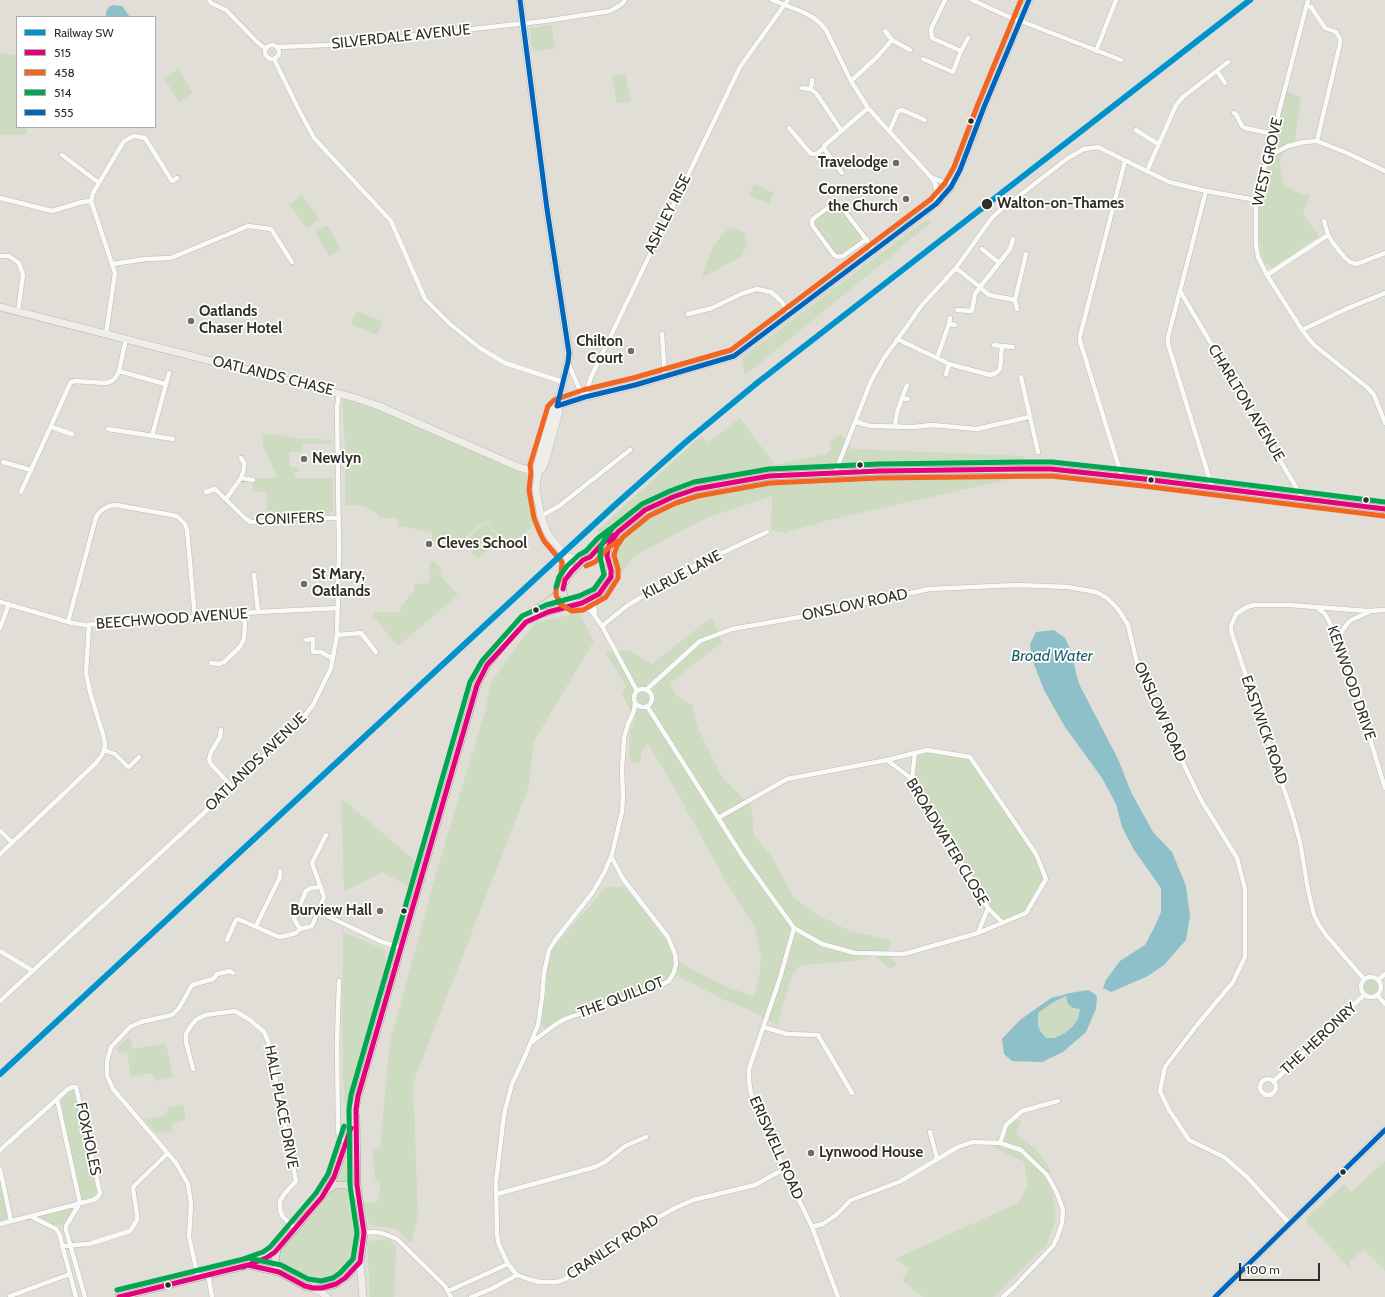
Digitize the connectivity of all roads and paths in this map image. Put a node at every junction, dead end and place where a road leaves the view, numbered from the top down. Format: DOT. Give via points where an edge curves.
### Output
graph roads {
  1 [pos="209,0"];
  2 [pos="520,0"];
  3 [pos="625,0"];
  4 [pos="772,0"];
  5 [pos="788,0"];
  6 [pos="945,0"];
  7 [pos="972,0"];
  8 [pos="1029,0"];
  9 [pos="1116,0"];
  10 [pos="1308,0"];
  11 [pos="784,5"];
  12 [pos="1307,6"];
  13 [pos="1020,21"];
  14 [pos="523,23"];
  15 [pos="885,31"];
  16 [pos="968,38"];
  17 [pos="892,40"];
  18 [pos="278,48"];
  19 [pos="266,49"];
  20 [pos="910,50"];
  21 [pos="961,51"];
  22 [pos="1096,51"];
  23 [pos="274,59"];
  24 [pos="923,59"];
  25 [pos="1121,60"];
  26 [pos="1228,62"];
  27 [pos="1217,71"];
  28 [pos="812,80"];
  29 [pos="851,81"];
  30 [pos="1225,83"];
  31 [pos="802,88"];
  32 [pos="811,89"];
  33 [pos="868,108"];
  34 [pos="1234,113"];
  35 [pos="925,120"];
  36 [pos="789,128"];
  37 [pos="841,130"];
  38 [pos="890,130"];
  39 [pos="1136,130"];
  40 [pos="1274,134"];
  41 [pos="1317,141"];
  42 [pos="1158,144"];
  43 [pos="824,148"];
  44 [pos="62,155"];
  45 [pos="1269,156"];
  46 [pos="1125,161"];
  47 [pos="1385,170"];
  48 [pos="1147,171"];
  49 [pos="842,174"];
  50 [pos="931,177"];
  51 [pos="177,178"];
  52 [pos="954,181"];
  53 [pos="99,183"];
  54 [pos="1206,191"];
  55 [pos="0,198"];
  56 [pos="1256,200"];
  57 [pos="91,201"];
  58 [pos="936,204"];
  59 [pos="1324,221"];
  60 [pos="1328,235"];
  61 [pos="867,239"];
  62 [pos="1013,239"];
  63 [pos="982,249"];
  64 [pos="875,251"];
  65 [pos="1385,253"];
  66 [pos="1026,254"];
  67 [pos="0,256"];
  68 [pos="292,262"];
  69 [pos="998,262"];
  70 [pos="112,264"];
  71 [pos="956,268"];
  72 [pos="1267,275"];
  73 [pos="980,287"];
  74 [pos="1180,291"];
  75 [pos="1385,293"];
  76 [pos="1015,300"];
  77 [pos="1177,303"];
  78 [pos="1189,307"];
  79 [pos="1017,309"];
  80 [pos="1,310"];
  81 [pos="957,310"];
  82 [pos="18,312"];
  83 [pos="688,314"];
  84 [pos="791,315"];
  85 [pos="950,318"];
  86 [pos="949,324"];
  87 [pos="955,325"];
  88 [pos="1302,330"];
  89 [pos="106,334"];
  90 [pos="662,334"];
  91 [pos="126,339"];
  92 [pos="897,339"];
  93 [pos="994,345"];
  94 [pos="1002,346"];
  95 [pos="1013,348"];
  96 [pos="936,358"];
  97 [pos="568,362"];
  98 [pos="949,364"];
  99 [pos="119,372"];
  100 [pos="169,373"];
  101 [pos="946,374"];
  102 [pos="665,377"];
  103 [pos="1021,377"];
  104 [pos="563,382"];
  105 [pos="165,384"];
  106 [pos="907,385"];
  107 [pos="339,393"];
  108 [pos="585,397"];
  109 [pos="902,398"];
  110 [pos="908,399"];
  111 [pos="558,406"];
  112 [pos="1029,417"];
  113 [pos="855,422"];
  114 [pos="1385,423"];
  115 [pos="895,426"];
  116 [pos="51,427"];
  117 [pos="108,429"];
  118 [pos="72,434"];
  119 [pos="152,436"];
  120 [pos="173,439"];
  121 [pos="630,450"];
  122 [pos="1038,452"];
  123 [pos="241,458"];
  124 [pos="3,462"];
  125 [pos="31,470"];
  126 [pos="538,472"];
  127 [pos="835,473"];
  128 [pos="1122,477"];
  129 [pos="241,478"];
  130 [pos="253,480"];
  131 [pos="1212,488"];
  132 [pos="21,492"];
  133 [pos="206,492"];
  134 [pos="226,499"];
  135 [pos="1304,499"];
  136 [pos="1385,509"];
  137 [pos="541,516"];
  138 [pos="339,518"];
  139 [pos="618,532"];
  140 [pos="767,532"];
  141 [pos="566,556"];
  142 [pos="587,559"];
  143 [pos="607,561"];
  144 [pos="254,575"];
  145 [pos="568,576"];
  146 [pos="562,589"];
  147 [pos="599,594"];
  148 [pos="0,602"];
  149 [pos="9,604"];
  150 [pos="578,604"];
  151 [pos="1315,606"];
  152 [pos="338,608"];
  153 [pos="1385,610"];
  154 [pos="1370,611"];
  155 [pos="258,612"];
  156 [pos="243,614"];
  157 [pos="595,616"];
  158 [pos="195,618"];
  159 [pos="68,622"];
  160 [pos="526,622"];
  161 [pos="89,625"];
  162 [pos="602,626"];
  163 [pos="0,628"];
  164 [pos="337,635"];
  165 [pos="306,640"];
  166 [pos="1338,642"];
  167 [pos="376,652"];
  168 [pos="333,658"];
  169 [pos="211,663"];
  170 [pos="646,690"];
  171 [pos="637,691"];
  172 [pos="635,702"];
  173 [pos="647,706"];
  174 [pos="221,730"];
  175 [pos="104,750"];
  176 [pos="915,753"];
  177 [pos="139,757"];
  178 [pos="887,760"];
  179 [pos="912,779"];
  180 [pos="232,787"];
  181 [pos="1385,788"];
  182 [pos="718,818"];
  183 [pos="0,831"];
  184 [pos="326,835"];
  185 [pos="12,842"];
  186 [pos="0,854"];
  187 [pos="611,856"];
  188 [pos="280,870"];
  189 [pos="320,887"];
  190 [pos="988,908"];
  191 [pos="319,912"];
  192 [pos="1002,922"];
  193 [pos="256,926"];
  194 [pos="794,928"];
  195 [pos="300,929"];
  196 [pos="978,933"];
  197 [pos="227,940"];
  198 [pos="401,948"];
  199 [pos="0,952"];
  200 [pos="32,971"];
  201 [pos="233,973"];
  202 [pos="1385,974"];
  203 [pos="1364,979"];
  204 [pos="1378,980"];
  205 [pos="339,981"];
  206 [pos="1377,995"];
  207 [pos="1364,996"];
  208 [pos="0,1001"];
  209 [pos="1385,1004"];
  210 [pos="763,1027"];
  211 [pos="531,1043"];
  212 [pos="193,1069"];
  213 [pos="1273,1082"];
  214 [pos="852,1093"];
  215 [pos="57,1099"];
  216 [pos="1058,1101"];
  217 [pos="356,1109"];
  218 [pos="1385,1130"];
  219 [pos="930,1132"];
  220 [pos="646,1137"];
  221 [pos="346,1141"];
  222 [pos="1000,1143"];
  223 [pos="357,1144"];
  224 [pos="0,1150"];
  225 [pos="168,1153"];
  226 [pos="937,1158"];
  227 [pos="0,1169"];
  228 [pos="784,1169"];
  229 [pos="327,1190"];
  230 [pos="497,1194"];
  231 [pos="359,1198"];
  232 [pos="80,1203"];
  233 [pos="30,1216"];
  234 [pos="11,1221"];
  235 [pos="0,1224"];
  236 [pos="1289,1224"];
  237 [pos="812,1227"];
  238 [pos="295,1229"];
  239 [pos="364,1233"];
  240 [pos="70,1244"];
  241 [pos="62,1246"];
  242 [pos="275,1252"];
  243 [pos="360,1262"];
  244 [pos="508,1264"];
  245 [pos="248,1265"];
  246 [pos="279,1272"];
  247 [pos="70,1274"];
  248 [pos="208,1274"];
  249 [pos="517,1275"];
  250 [pos="198,1277"];
  251 [pos="313,1288"];
  252 [pos="7,1291"];
  253 [pos="448,1291"];
  254 [pos="10,1296"];
  255 [pos="76,1297"];
  256 [pos="85,1297"];
  257 [pos="119,1297"];
  258 [pos="212,1297"];
  259 [pos="327,1297"];
  260 [pos="363,1297"];
  261 [pos="451,1297"];
  262 [pos="472,1297"];
  263 [pos="838,1297"];
  264 [pos="1003,1297"];
  265 [pos="1214,1297"];
  1 -- 19 [label="street" via="226,10"];
  2 -- 14 [label="street"];
  3 -- 14 [label="street, SILVERDALE AVENUE" via="610,11"];
  4 -- 11 [label="street"];
  5 -- 11 [label="street, ASHLEY RISE"];
  6 -- 21 [label="street" via="931,29 932,38"];
  7 -- 13 [label="street"];
  8 -- 13 [label="street"];
  9 -- 22 [label="street"];
  10 -- 12 [label="street, WEST GROVE"];
  11 -- 29 [label="street" via="803,12 821,24"];
  11 -- 108 [label="street, ASHLEY RISE" via="740,67 591,377"];
  12 -- 40 [label="street, WEST GROVE"];
  12 -- 41 [label="street" via="1311,7 1325,28 1336,32 1340,39"];
  13 -- 22 [label="street"];
  13 -- 52 [label="street"];
  14 -- 18 [label="street, SILVERDALE AVENUE"];
  14 -- 97 [label="street"];
  15 -- 17 [label="street"];
  16 -- 21 [label="street"];
  17 -- 20 [label="street"];
  17 -- 29 [label="street"];
  18 -- 19 [label="street" via="272,45"];
  18 -- 23 [label="street" via="279,54"];
  19 -- 23 [label="street" via="267,58"];
  21 -- 24 [label="street" via="953,72"];
  22 -- 25 [label="street"];
  23 -- 104 [label="street" via="314,138 391,220 424,299 450,324 498,359"];
  26 -- 27 [label="street"];
  27 -- 30 [label="street"];
  27 -- 42 [label="street" via="1180,100"];
  28 -- 32 [label="street"];
  29 -- 33 [label="street"];
  31 -- 32 [label="street"];
  32 -- 37 [label="street"];
  33 -- 37 [label="street"];
  33 -- 38 [label="street"];
  34 -- 40 [label="street" via="1245,128"];
  35 -- 38 [label="street" via="902,110 898,111"];
  36 -- 43 [label="street" via="811,154 816,154"];
  37 -- 43 [label="street"];
  38 -- 50 [label="street"];
  39 -- 42 [label="street"];
  40 -- 45 [label="street, WEST GROVE"];
  41 -- 45 [label="street" via="1288,146"];
  41 -- 47 [label="street"];
  42 -- 48 [label="street"];
  43 -- 49 [label="street"];
  44 -- 53 [label="street"];
  45 -- 56 [label="street, WEST GROVE"];
  46 -- 48 [label="street"];
  46 -- 71 [label="street" via="1093,147 1068,158 997,213"];
  46 -- 128 [label="street" via="1080,336"];
  48 -- 54 [label="street" via="1169,182"];
  50 -- 52 [label="street" via="943,182"];
  50 -- 58 [label="street" via="935,183"];
  51 -- 53 [label="street" via="172,181 145,138 134,136 124,141"];
  52 -- 58 [label="street"];
  53 -- 57 [label="street"];
  54 -- 56 [label="street"];
  54 -- 74 [label="street"];
  55 -- 57 [label="street" via="52,211"];
  56 -- 72 [label="street, WEST GROVE" via="1256,251"];
  57 -- 70 [label="street"];
  58 -- 64 [label="street"];
  59 -- 60 [label="street"];
  60 -- 65 [label="street" via="1350,262 1357,264"];
  60 -- 72 [label="street"];
  61 -- 61 [label="street" via="838,257 812,225 812,221 837,203"];
  61 -- 64 [label="street"];
  62 -- 69 [label="street" via="1010,249"];
  63 -- 69 [label="street"];
  64 -- 84 [label="street"];
  66 -- 76 [label="street"];
  67 -- 82 [label="street" via="9,256 19,263 23,275"];
  68 -- 70 [label="street" via="271,229 248,226 172,258"];
  69 -- 73 [label="street"];
  70 -- 89 [label="street" via="115,273"];
  71 -- 73 [label="street"];
  71 -- 92 [label="street" via="922,305"];
  72 -- 88 [label="street, WEST GROVE"];
  73 -- 76 [label="street" via="989,295"];
  73 -- 81 [label="street" via="975,294 972,312"];
  74 -- 77 [label="street"];
  74 -- 78 [label="street, CHARLTON AVENUE"];
  75 -- 88 [label="street"];
  76 -- 79 [label="street"];
  77 -- 78 [label="street"];
  77 -- 131 [label="street" via="1168,344"];
  78 -- 135 [label="street, CHARLTON AVENUE"];
  80 -- 82 [label="street, OATLANDS CHASE"];
  82 -- 89 [label="street, OATLANDS CHASE"];
  83 -- 84 [label="street" via="712,308 757,289 771,292"];
  84 -- 102 [label="street" via="734,356"];
  85 -- 86 [label="street"];
  86 -- 87 [label="street"];
  86 -- 96 [label="street"];
  88 -- 114 [label="street, WEST GROVE" via="1314,345 1368,388 1374,395"];
  89 -- 91 [label="street, OATLANDS CHASE"];
  90 -- 102 [label="street"];
  91 -- 99 [label="street"];
  91 -- 107 [label="street, OATLANDS CHASE"];
  92 -- 96 [label="street"];
  92 -- 113 [label="street" via="871,381"];
  93 -- 94 [label="street"];
  94 -- 95 [label="street"];
  94 -- 98 [label="street" via="1000,369 996,373 990,375"];
  96 -- 98 [label="street"];
  97 -- 104 [label="street"];
  97 -- 108 [label="street"];
  98 -- 101 [label="street"];
  99 -- 105 [label="street"];
  99 -- 116 [label="street" via="116,377 105,383 76,380 71,382"];
  100 -- 105 [label="street"];
  102 -- 108 [label="street"];
  103 -- 112 [label="street"];
  104 -- 111 [label="street"];
  105 -- 119 [label="street"];
  106 -- 109 [label="street"];
  107 -- 126 [label="street, OATLANDS CHASE" via="378,406 518,467"];
  107 -- 138 [label="street, OATLANDS AVENUE"];
  108 -- 111 [label="street"];
  109 -- 110 [label="street"];
  109 -- 115 [label="street"];
  111 -- 126 [label="street" via="553,410 537,466"];
  112 -- 115 [label="street" via="977,429 932,425"];
  112 -- 122 [label="street"];
  113 -- 115 [label="street" via="871,426"];
  113 -- 127 [label="street"];
  116 -- 118 [label="street"];
  116 -- 125 [label="street"];
  117 -- 119 [label="street"];
  119 -- 120 [label="street"];
  121 -- 137 [label="street" via="559,506"];
  123 -- 129 [label="street" via="244,463"];
  124 -- 125 [label="street"];
  125 -- 132 [label="street"];
  126 -- 137 [label="street" via="536,489"];
  127 -- 128 [label="main road" via="879,470 1051,469"];
  127 -- 139 [label="main road" via="769,476 696,489 645,510"];
  128 -- 131 [label="main road"];
  129 -- 130 [label="street"];
  129 -- 134 [label="street"];
  131 -- 135 [label="main road"];
  133 -- 134 [label="street, CONIFERS" via="215,489"];
  134 -- 138 [label="street, CONIFERS" via="251,522 289,518"];
  135 -- 136 [label="main road"];
  137 -- 141 [label="street" via="550,537"];
  138 -- 152 [label="street, OATLANDS AVENUE"];
  139 -- 142 [label="main road"];
  139 -- 143 [label="main road" via="608,548"];
  140 -- 162 [label="street, KILRUE LANE" via="694,566 628,605"];
  141 -- 142 [label="street"];
  141 -- 145 [label="street" via="569,565"];
  142 -- 143 [label="main road" via="599,556"];
  142 -- 145 [label="main road"];
  143 -- 147 [label="main road" via="611,578"];
  144 -- 155 [label="street"];
  145 -- 146 [label="main road"];
  146 -- 150 [label="main road" via="566,600"];
  146 -- 160 [label="main road"];
  147 -- 150 [label="main road"];
  147 -- 157 [label="street" via="595,600"];
  148 -- 149 [label="street"];
  149 -- 159 [label="street"];
  149 -- 163 [label="street"];
  150 -- 157 [label="street"];
  150 -- 160 [label="main road" via="541,614"];
  151 -- 154 [label="street, EASTWICK ROAD"];
  151 -- 166 [label="street, KENWOOD DRIVE" via="1325,614"];
  151 -- 203 [label="street, EASTWICK ROAD" via="1259,604 1247,607 1236,614 1231,626 1292,813 1314,915 1326,935"];
  152 -- 155 [label="street, BEECHWOOD AVENUE"];
  152 -- 164 [label="street, OATLANDS AVENUE"];
  153 -- 154 [label="street, EASTWICK ROAD"];
  154 -- 166 [label="street" via="1351,620 1340,634"];
  155 -- 156 [label="street, BEECHWOOD AVENUE"];
  156 -- 158 [label="street, BEECHWOOD AVENUE"];
  156 -- 169 [label="street" via="244,639 240,647 224,662"];
  157 -- 162 [label="street"];
  158 -- 159 [label="street" via="185,524 177,516 116,505 102,510 95,521"];
  158 -- 161 [label="street, BEECHWOOD AVENUE"];
  159 -- 161 [label="street"];
  160 -- 198 [label="main road" via="491,660 477,686"];
  161 -- 175 [label="street, BEECHWOOD AVENUE" via="86,673 104,738"];
  162 -- 171 [label="street"];
  164 -- 167 [label="street" via="361,633"];
  164 -- 168 [label="street, OATLANDS AVENUE"];
  165 -- 168 [label="street" via="313,639 313,652 321,652"];
  166 -- 181 [label="street, KENWOOD DRIVE"];
  168 -- 180 [label="street, OATLANDS AVENUE" via="331,668 313,705 298,724"];
  170 -- 171 [label="street"];
  170 -- 173 [label="street" via="652,697"];
  170 -- 236 [label="street, ONSLOW ROAD" via="700,642 732,629 929,589 1017,585 1068,587 1096,592 1107,598 1128,625 1146,687 1201,800 1237,858 1245,889 1245,957 1233,982 1165,1068 1160,1091 1189,1140 1224,1157 1247,1177"];
  171 -- 172 [label="street"];
  172 -- 173 [label="street" via="639,706"];
  172 -- 187 [label="street" via="624,738 622,812"];
  173 -- 182 [label="street"];
  174 -- 180 [label="street" via="220,737 210,752 209,760"];
  175 -- 177 [label="street" via="116,754 129,767"];
  175 -- 185 [label="street" via="96,763"];
  176 -- 178 [label="street"];
  176 -- 179 [label="street"];
  176 -- 192 [label="street" via="927,750 970,757 1036,854 1046,879 1026,912"];
  178 -- 179 [label="street, BROADWATER CLOSE"];
  178 -- 182 [label="street" via="787,779"];
  179 -- 190 [label="street, BROADWATER CLOSE"];
  180 -- 200 [label="street, OATLANDS AVENUE"];
  182 -- 194 [label="street"];
  183 -- 185 [label="street"];
  184 -- 189 [label="street" via="312,863"];
  185 -- 186 [label="street"];
  187 -- 211 [label="street" via="587,901 549,950 538,1025"];
  187 -- 211 [label="street, THE QUILLOT" via="623,879 668,937 675,954 674,972 669,981 661,985 560,1021"];
  188 -- 193 [label="street" via="280,877"];
  189 -- 191 [label="street" via="324,897"];
  189 -- 195 [label="street" via="306,890 294,919"];
  190 -- 192 [label="street"];
  190 -- 196 [label="street, BROADWATER CLOSE"];
  191 -- 195 [label="street" via="312,926"];
  191 -- 198 [label="street" via="382,942"];
  192 -- 196 [label="street"];
  193 -- 195 [label="street" via="282,937 296,933"];
  193 -- 197 [label="street" via="238,919"];
  194 -- 196 [label="street" via="822,944 855,953 904,954"];
  194 -- 210 [label="street, ERISWELL ROAD"];
  198 -- 217 [label="main road"];
  199 -- 200 [label="street"];
  200 -- 208 [label="street, OATLANDS AVENUE"];
  201 -- 225 [label="street" via="230,971 217,974 213,979 192,985 175,1014 135,1024 123,1032 108,1053 107,1076 113,1089"];
  202 -- 204 [label="street"];
  203 -- 204 [label="street" via="1370,977"];
  203 -- 207 [label="street" via="1360,988"];
  204 -- 206 [label="street" via="1381,988"];
  205 -- 221 [label="street" via="338,1131 340,1138"];
  206 -- 207 [label="street"];
  206 -- 209 [label="street"];
  207 -- 213 [label="street, THE HERONRY"];
  210 -- 214 [label="street" via="787,1034 818,1035"];
  210 -- 228 [label="street, ERISWELL ROAD" via="749,1069 748,1081 751,1094"];
  211 -- 230 [label="street" via="512,1084 505,1110 497,1167"];
  212 -- 238 [label="street, HALL PLACE DRIVE" via="186,1034 196,1020 205,1015 235,1011 264,1032 268,1041 296,1181 280,1201 280,1210"];
  215 -- 224 [label="street, FOXHOLES"];
  215 -- 232 [label="street, FOXHOLES"];
  215 -- 232 [label="street, FOXHOLES" via="76,1086 100,1193 93,1200"];
  216 -- 222 [label="street" via="1022,1111 1006,1126"];
  217 -- 221 [label="main road"];
  217 -- 223 [label="main road"];
  218 -- 236 [label="street"];
  219 -- 226 [label="street"];
  220 -- 230 [label="street" via="625,1146 595,1167"];
  221 -- 223 [label="main road" via="350,1140"];
  221 -- 229 [label="main road"];
  222 -- 226 [label="street" via="972,1142"];
  222 -- 264 [label="street" via="1021,1150 1047,1175 1063,1210 1062,1223 1053,1246"];
  223 -- 231 [label="main road"];
  225 -- 240 [label="street" via="134,1186 137,1214 136,1223 130,1231 90,1244"];
  225 -- 250 [label="street" via="188,1184 191,1204 189,1237"];
  226 -- 237 [label="street" via="899,1182 850,1200 836,1215 823,1224"];
  227 -- 234 [label="street"];
  228 -- 237 [label="street, ERISWELL ROAD"];
  228 -- 249 [label="street, CRANLEY ROAD" via="755,1184 693,1200 670,1210 637,1229 604,1255 566,1279 540,1282"];
  229 -- 231 [label="main road" via="336,1184 346,1185 354,1190"];
  229 -- 238 [label="main road"];
  230 -- 244 [label="street" via="497,1235"];
  231 -- 239 [label="main road"];
  232 -- 233 [label="street, FOXHOLES"];
  232 -- 240 [label="street" via="66,1226"];
  233 -- 234 [label="street, FOXHOLES"];
  233 -- 241 [label="street" via="56,1229"];
  234 -- 235 [label="street, FOXHOLES"];
  236 -- 265 [label="street"];
  237 -- 263 [label="street, ERISWELL ROAD"];
  238 -- 242 [label="main road"];
  239 -- 243 [label="main road"];
  239 -- 253 [label="street" via="382,1233 397,1239"];
  240 -- 241 [label="street"];
  240 -- 256 [label="street"];
  241 -- 247 [label="street"];
  242 -- 245 [label="main road"];
  242 -- 246 [label="main road"];
  243 -- 251 [label="main road" via="336,1284"];
  243 -- 260 [label="street"];
  244 -- 249 [label="street"];
  244 -- 253 [label="street"];
  245 -- 246 [label="main road"];
  245 -- 248 [label="main road"];
  246 -- 251 [label="main road"];
  247 -- 254 [label="street"];
  247 -- 255 [label="street"];
  248 -- 250 [label="main road"];
  248 -- 258 [label="street"];
  249 -- 262 [label="street"];
  250 -- 257 [label="main road"];
  251 -- 259 [label="street"];
  252 -- 254 [label="street"];
  253 -- 261 [label="street"];
}
